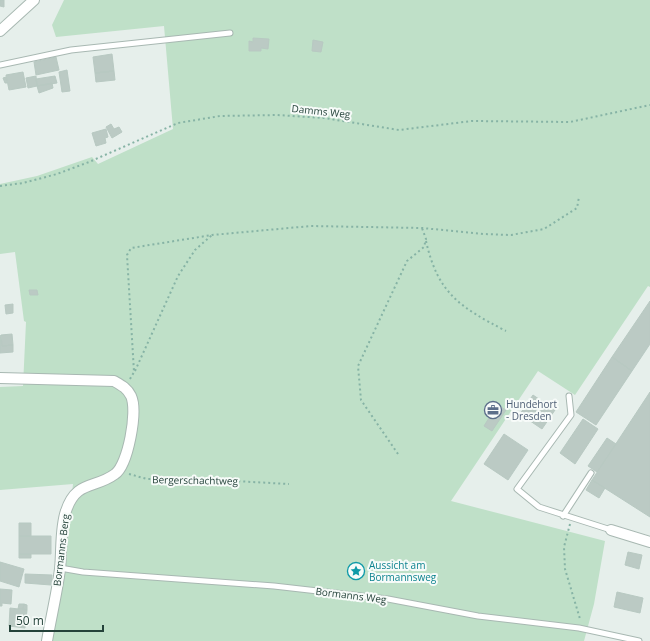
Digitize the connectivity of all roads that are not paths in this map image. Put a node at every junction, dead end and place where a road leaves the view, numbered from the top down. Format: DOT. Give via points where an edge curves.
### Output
graph roads {
  1 [pos="34,0"];
  2 [pos="0,31"];
  3 [pos="230,33"];
  4 [pos="0,65"];
  5 [pos="0,378"];
  6 [pos="569,396"];
  7 [pos="591,473"];
  8 [pos="563,516"];
  9 [pos="611,530"];
  10 [pos="650,542"];
  11 [pos="60,568"];
  12 [pos="47,641"];
  13 [pos="639,641"];
  1 -- 2 [label="street"];
  3 -- 4 [label="lane" via="71,50"];
  5 -- 11 [label="street, Bormanns Berg" via="114,381 126,387 132,398 132,433 123,465 115,475 81,489 71,498 66,512"];
  6 -- 8 [label="lane" via="571,415 516,489 539,507"];
  7 -- 8 [label="lane"];
  8 -- 9 [label="lane"];
  9 -- 10 [label="street"];
  11 -- 12 [label="street, Bormanns Berg"];
  11 -- 13 [label="lane, Bormanns Weg" via="83,572 274,586 388,599 478,616 579,628"];
}
